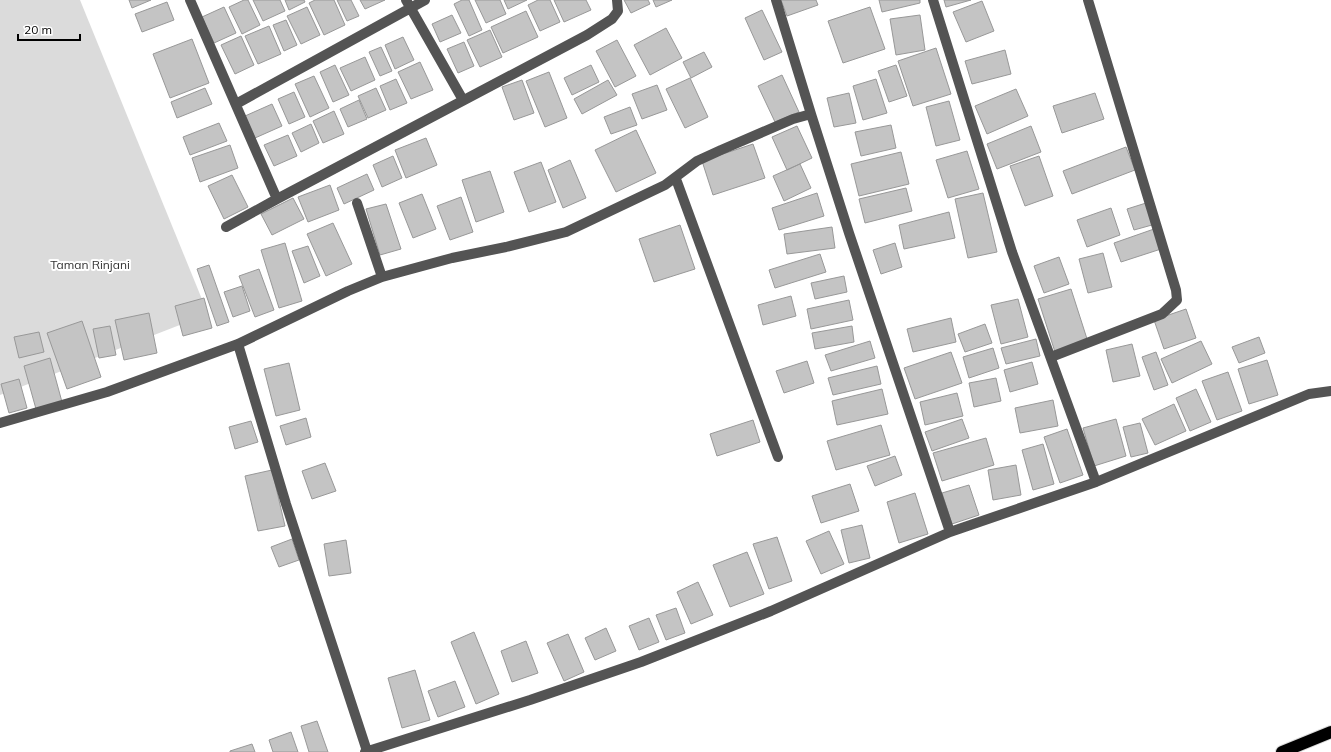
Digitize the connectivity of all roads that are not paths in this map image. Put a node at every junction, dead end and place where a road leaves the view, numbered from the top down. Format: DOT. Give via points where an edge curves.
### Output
graph roads {
  1 [pos="425,0"];
  2 [pos="617,0"];
  3 [pos="776,0"];
  4 [pos="933,0"];
  5 [pos="1088,0"];
  6 [pos="194,1"];
  7 [pos="408,4"];
  8 [pos="462,100"];
  9 [pos="236,104"];
  10 [pos="811,114"];
  11 [pos="676,178"];
  12 [pos="277,199"];
  13 [pos="357,203"];
  14 [pos="226,227"];
  15 [pos="382,277"];
  16 [pos="238,344"];
  17 [pos="1051,357"];
  18 [pos="1331,391"];
  19 [pos="0,423"];
  20 [pos="778,457"];
  21 [pos="1096,482"];
  22 [pos="950,532"];
  23 [pos="1331,732"];
  24 [pos="366,752"];
  25 [pos="1282,752"];
  1 -- 7 [label="street"];
  2 -- 8 [label="street" via="618,11 587,36"];
  3 -- 10 [label="street"];
  4 -- 17 [label="street" via="1012,252"];
  5 -- 17 [label="street" via="1177,300 1162,314"];
  6 -- 9 [label="street"];
  7 -- 8 [label="street"];
  7 -- 9 [label="street"];
  8 -- 12 [label="street"];
  9 -- 12 [label="street"];
  10 -- 11 [label="street" via="793,119 721,150 697,162"];
  10 -- 22 [label="street"];
  11 -- 15 [label="street" via="566,232"];
  11 -- 20 [label="street"];
  12 -- 14 [label="street"];
  13 -- 15 [label="street"];
  15 -- 16 [label="street"];
  16 -- 19 [label="street" via="107,392"];
  16 -- 24 [label="street" via="286,504"];
  17 -- 21 [label="street"];
  18 -- 21 [label="street" via="1309,394"];
  21 -- 22 [label="street"];
  22 -- 24 [label="street" via="771,611 641,662"];
  23 -- 25 [label="highway"];
}
